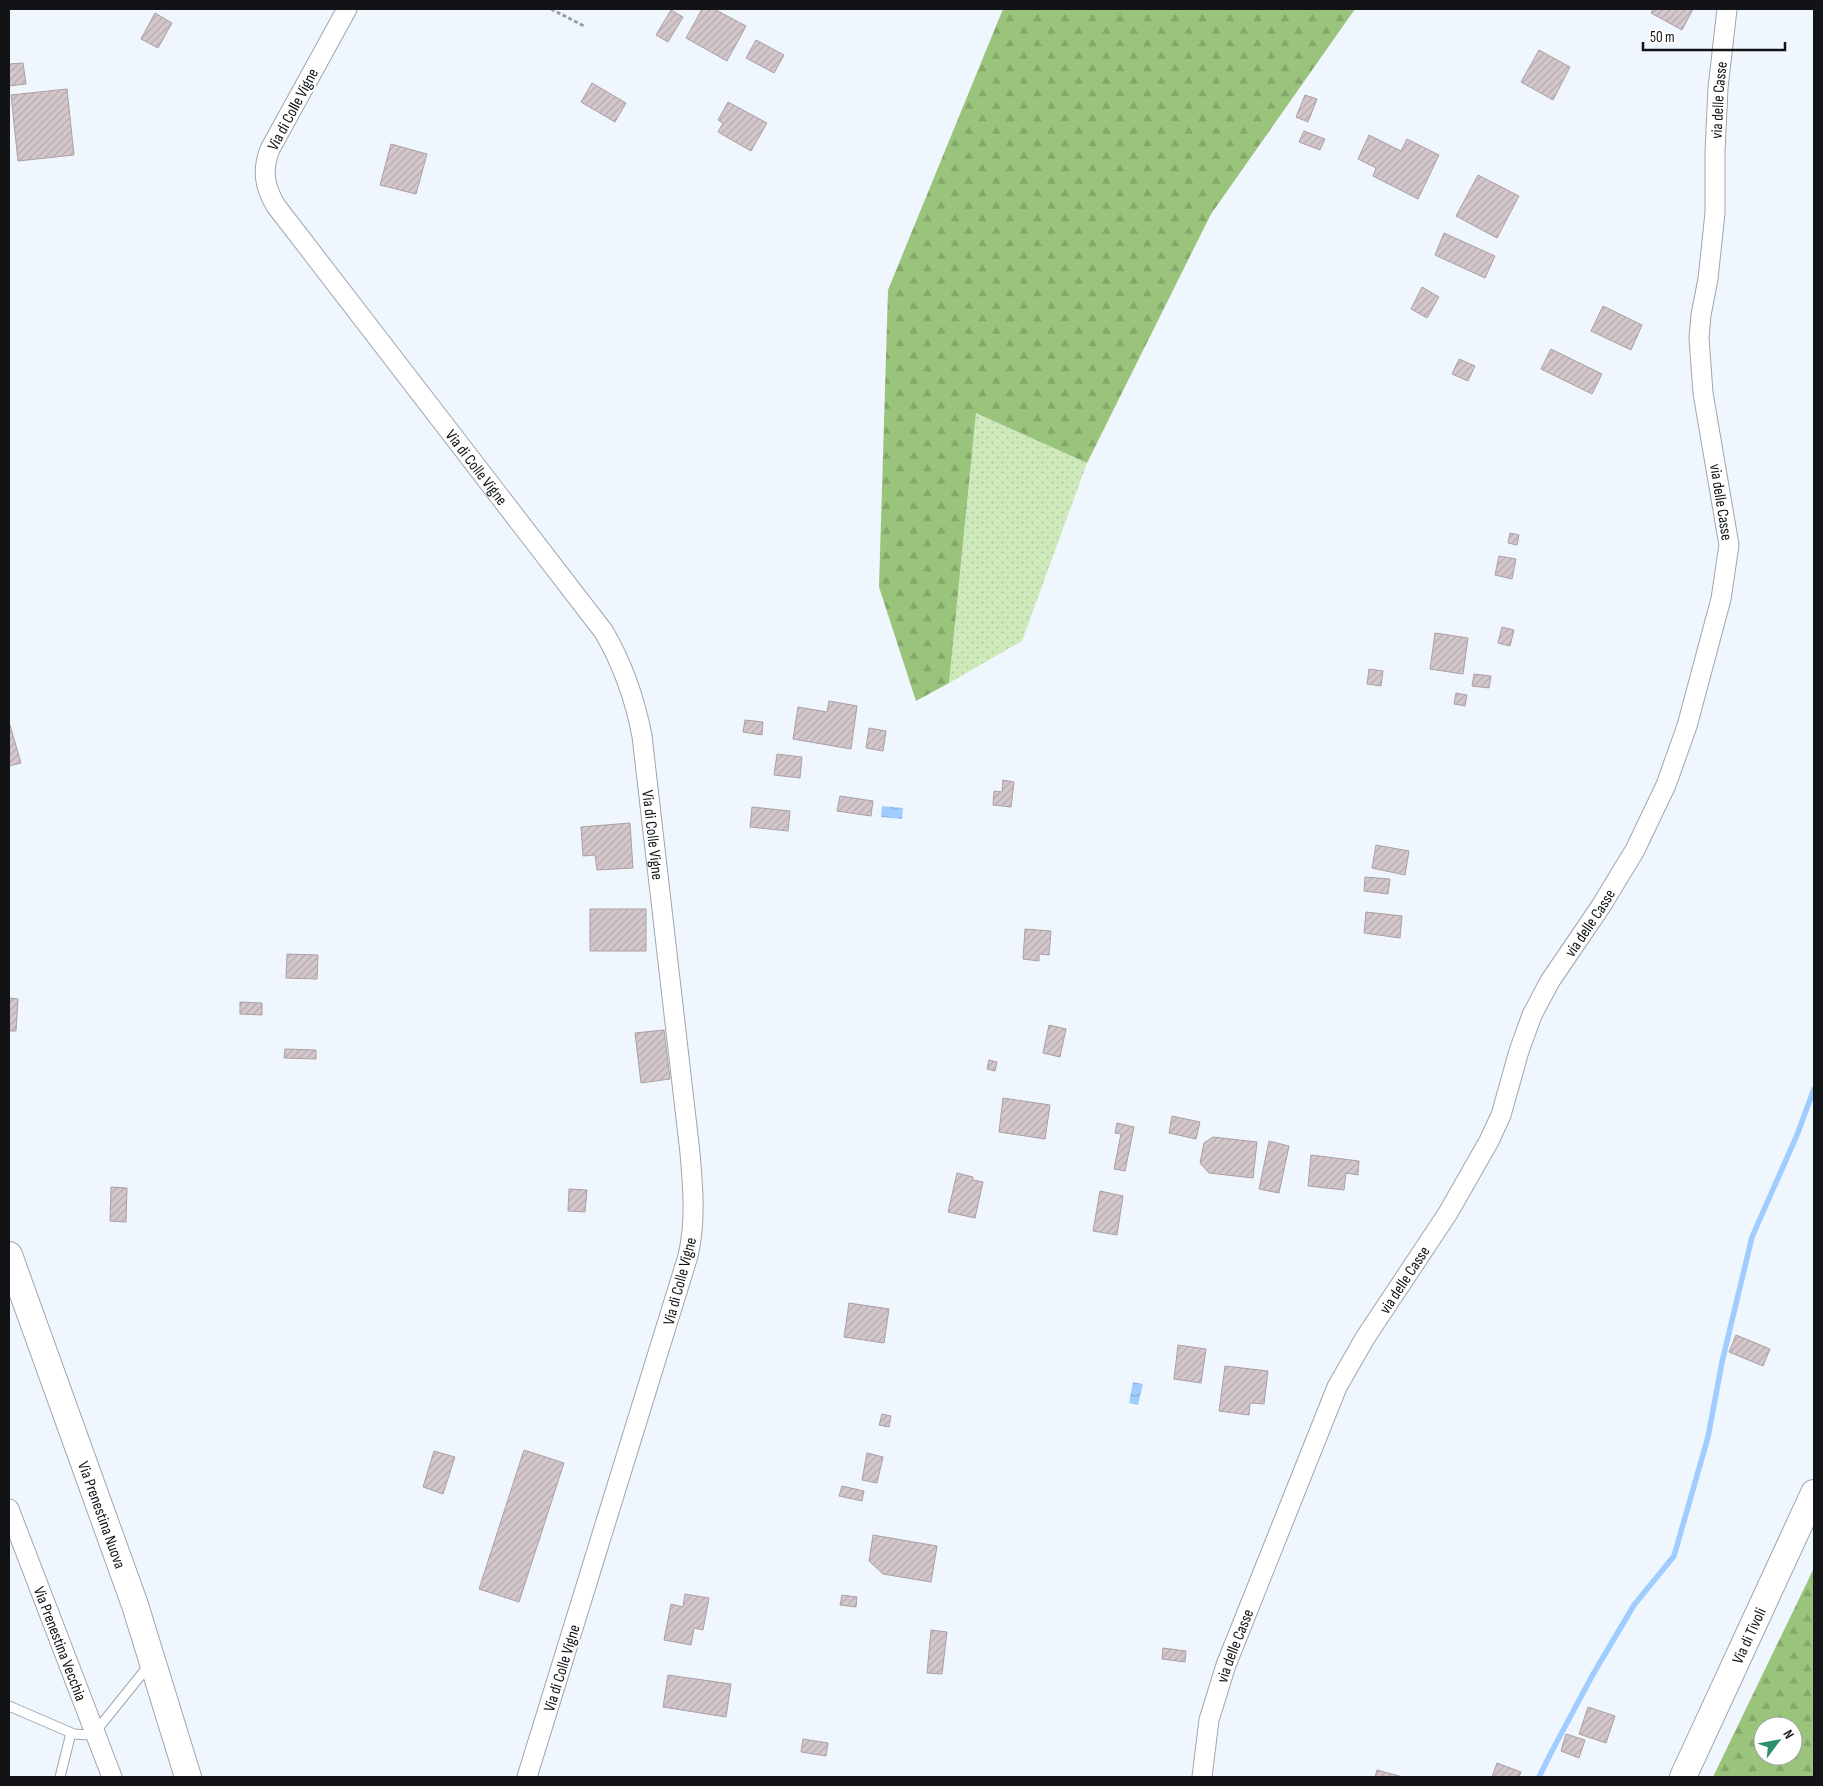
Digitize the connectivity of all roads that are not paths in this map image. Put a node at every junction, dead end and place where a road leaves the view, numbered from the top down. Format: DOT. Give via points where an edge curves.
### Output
graph roads {
  1 [pos="346,9"];
  2 [pos="1727,9"];
  3 [pos="9,1255"];
  4 [pos="1814,1493"];
  5 [pos="9,1509"];
  6 [pos="153,1660"];
  7 [pos="9,1706"];
  8 [pos="96,1731"];
  9 [pos="71,1733"];
  10 [pos="60,1777"];
  11 [pos="112,1777"];
  12 [pos="188,1777"];
  13 [pos="527,1777"];
  14 [pos="1202,1777"];
  15 [pos="1683,1777"];
  1 -- 13 [label="street, Via di Colle Vigne" via="270,149 264,168 267,189 276,206 604,632 620,660 642,736 690,1153 694,1209 688,1256"];
  2 -- 14 [label="street, via delle Casse" via="1718,88 1716,213 1699,338 1703,393 1729,545 1719,610 1687,726 1666,785 1634,850 1532,1014 1490,1141 1448,1214 1364,1338 1337,1387 1223,1672 1209,1720"];
  3 -- 6 [label="main road, Via Prenestina Nuova"];
  4 -- 15 [label="main road, Via di Tivoli"];
  5 -- 8 [label="street, Via Prenestina Vecchia"];
  6 -- 8 [label="lane"];
  6 -- 12 [label="main road, Via Prenestina Nuova"];
  7 -- 9 [label="lane"];
  8 -- 9 [label="lane" via="85,1736"];
  8 -- 11 [label="street, Via Prenestina Vecchia"];
  9 -- 10 [label="lane"];
}
